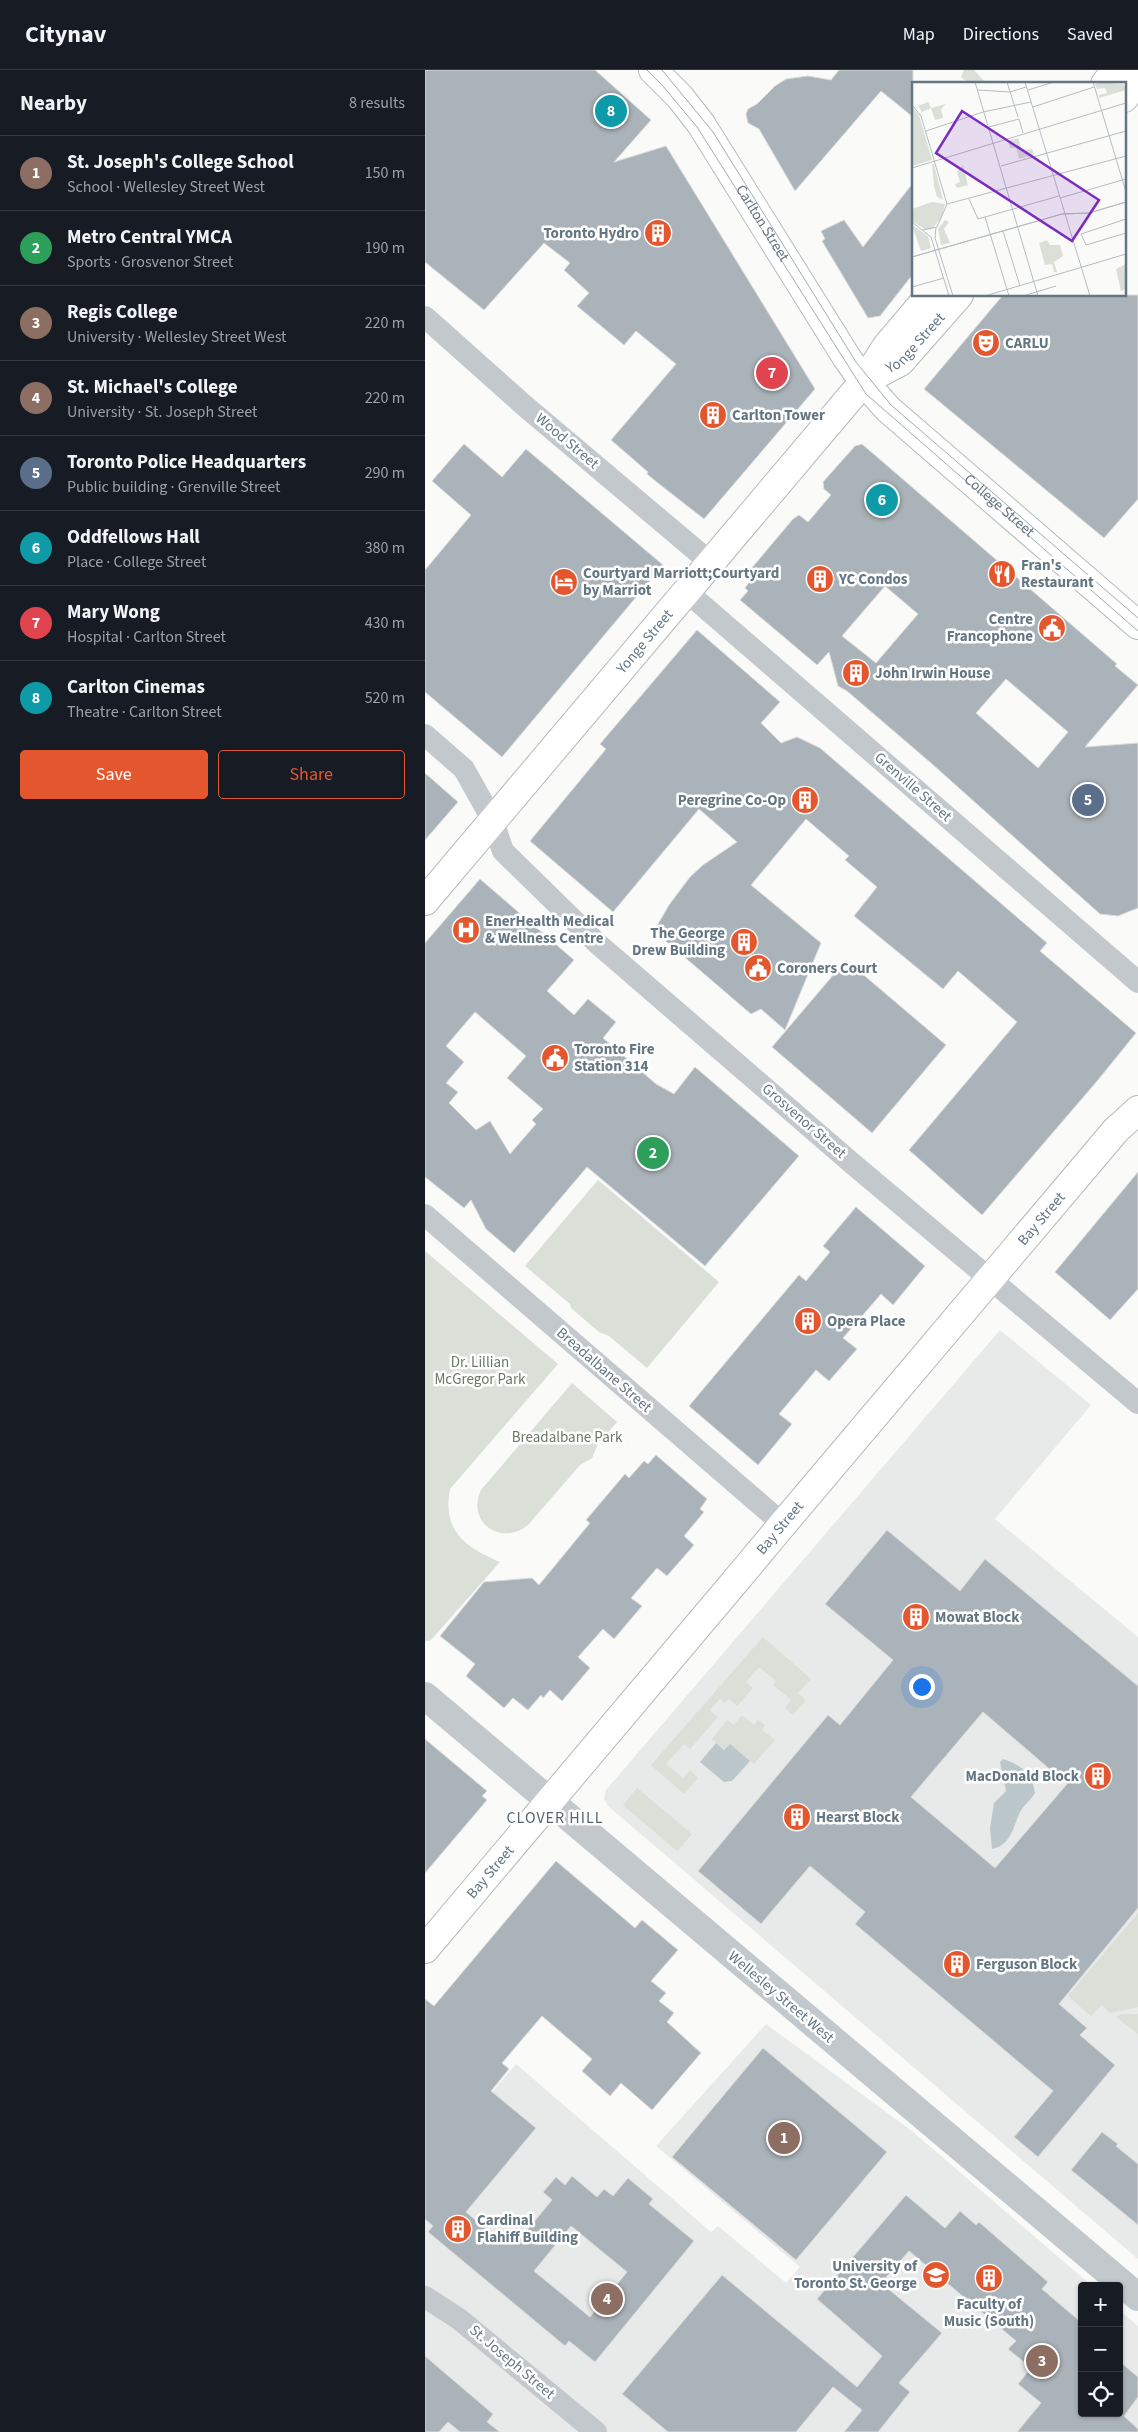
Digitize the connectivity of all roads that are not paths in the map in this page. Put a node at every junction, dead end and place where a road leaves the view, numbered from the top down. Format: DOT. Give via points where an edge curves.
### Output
graph roads {
  1 [pos="653,70"];
  2 [pos="1116,70"];
  3 [pos="1138,81"];
  4 [pos="1107,82"];
  5 [pos="1125,97"];
  6 [pos="929,296"];
  7 [pos="958,296"];
  8 [pos="425,318"];
  9 [pos="864,382"];
  10 [pos="711,563"];
  11 [pos="687,592"];
  12 [pos="1138,625"];
  13 [pos="425,735"];
  14 [pos="493,821"];
  15 [pos="425,901"];
  16 [pos="1138,982"];
  17 [pos="1138,1110"];
  18 [pos="425,1215"];
  19 [pos="991,1280"];
  20 [pos="1138,1403"];
  21 [pos="783,1524"];
  22 [pos="425,1696"];
  23 [pos="549,1801"];
  24 [pos="425,1949"];
  25 [pos="425,2297"];
  26 [pos="1138,2297"];
  27 [pos="596,2432"];
  1 -- 9 [label="main road, Carlton Street" via="701,124"];
  2 -- 4 [label="main road"];
  3 -- 5 [label="main road"];
  6 -- 9 [label="main road, Yonge Street" via="886,347"];
  7 -- 9 [label="main road, Yonge Street" via="900,362"];
  8 -- 10 [label="street, Wood Street"];
  9 -- 10 [label="main road, Yonge Street"];
  9 -- 12 [label="main road, College Street" via="887,409"];
  10 -- 11 [label="main road, Yonge Street"];
  11 -- 14 [label="main road, Yonge Street"];
  11 -- 16 [label="street, Grenville Street"];
  13 -- 14 [label="street, Grosvenor Street" via="464,769"];
  14 -- 15 [label="main road, Yonge Street"];
  14 -- 19 [label="street, Grosvenor Street" via="503,851 512,863 598,944"];
  17 -- 19 [label="main road, Bay Street" via="1116,1130"];
  18 -- 21 [label="street, Breadalbane Street"];
  19 -- 20 [label="street, Grosvenor Street"];
  19 -- 21 [label="main road, Bay Street"];
  21 -- 23 [label="main road, Bay Street"];
  22 -- 23 [label="street, Wellesley Street West"];
  23 -- 24 [label="main road, Bay Street"];
  23 -- 26 [label="street, Wellesley Street West"];
  25 -- 27 [label="street, St. Joseph Street" via="459,2318"];
}
